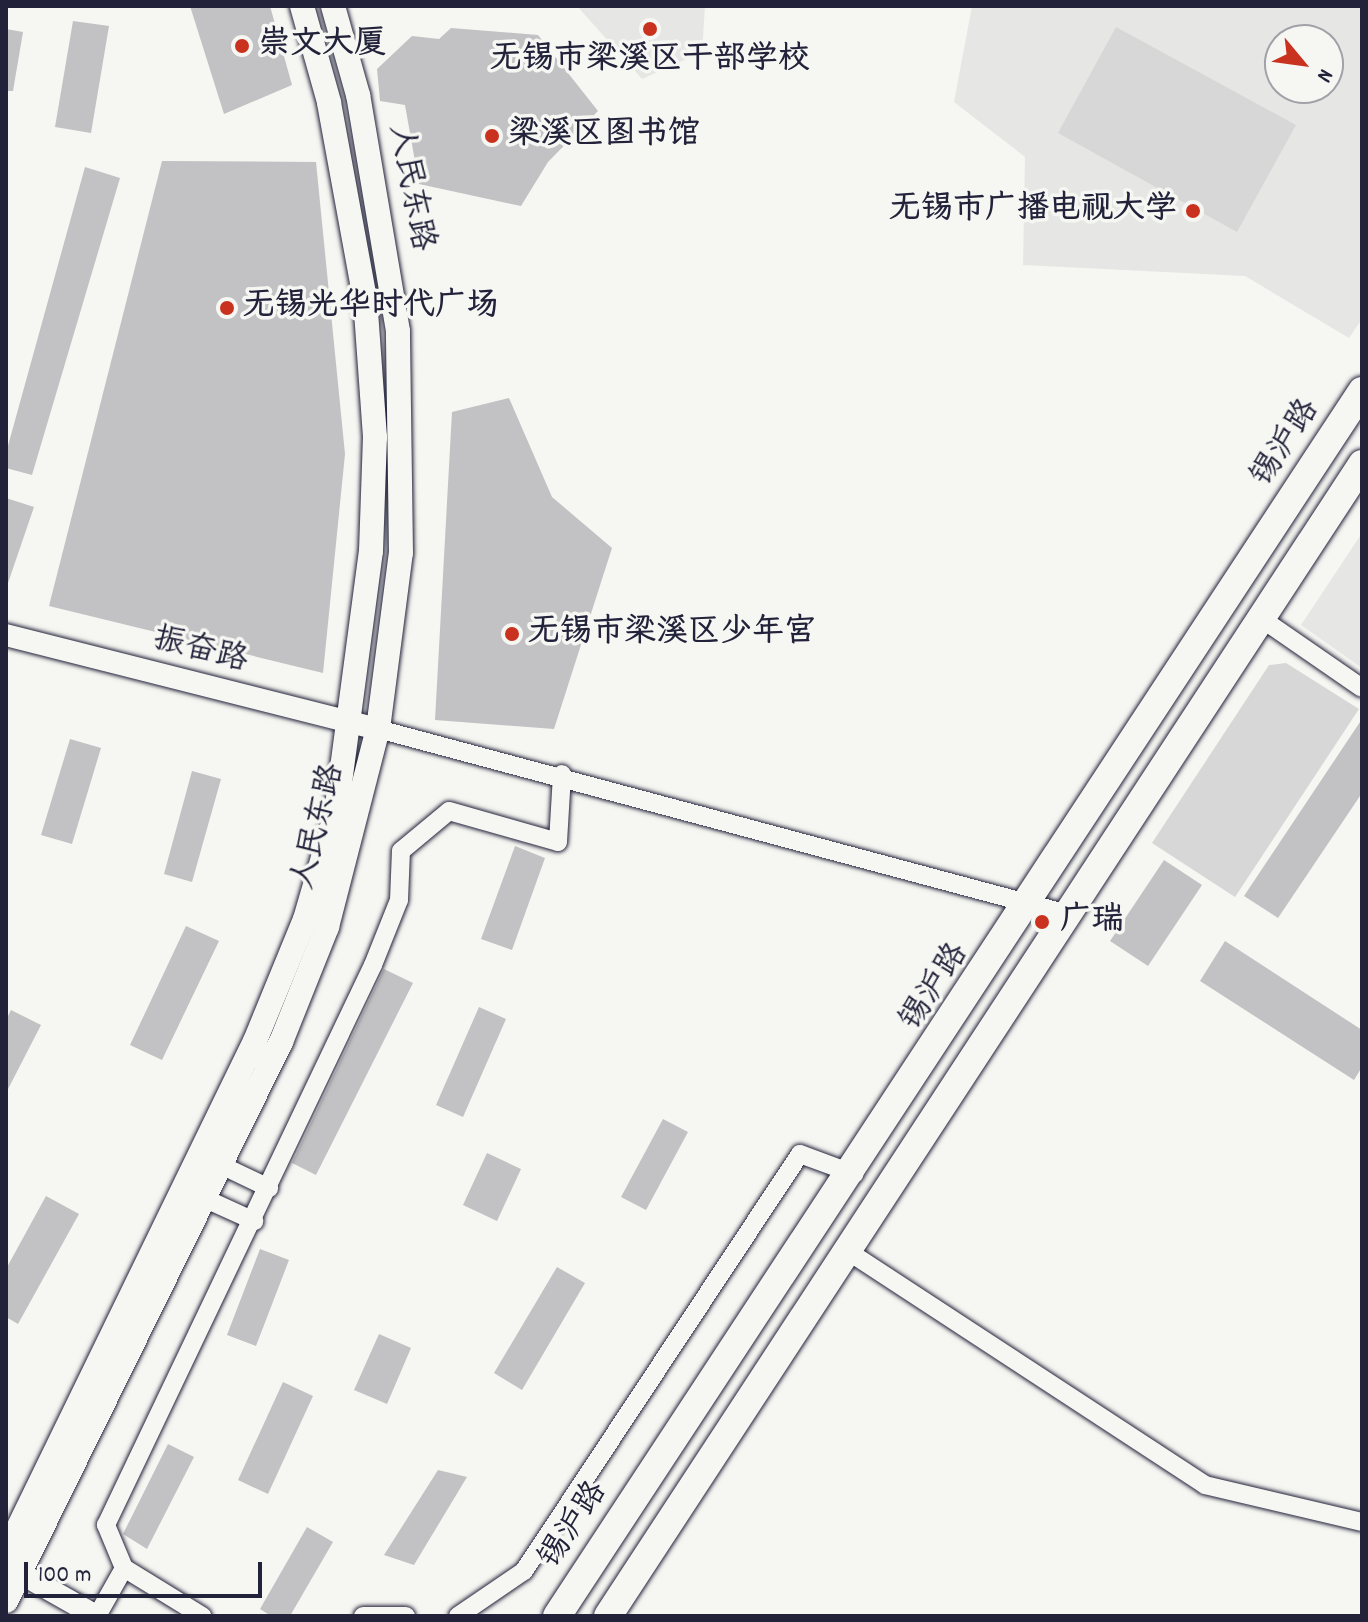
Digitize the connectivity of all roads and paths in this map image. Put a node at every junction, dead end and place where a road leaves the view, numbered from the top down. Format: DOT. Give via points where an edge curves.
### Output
graph roads {
  1 [pos="302,6"];
  2 [pos="333,6"];
  3 [pos="1362,391"];
  4 [pos="1362,464"];
  5 [pos="1262,619"];
  6 [pos="6,635"];
  7 [pos="1362,688"];
  8 [pos="351,724"];
  9 [pos="378,729"];
  10 [pos="562,774"];
  11 [pos="1031,905"];
  12 [pos="1064,913"];
  13 [pos="225,1167"];
  14 [pos="854,1174"];
  15 [pos="269,1188"];
  16 [pos="208,1200"];
  17 [pos="254,1221"];
  18 [pos="846,1250"];
  19 [pos="1362,1522"];
  20 [pos="6,1553"];
  21 [pos="124,1568"];
  22 [pos="14,1569"];
  23 [pos="6,1601"];
  24 [pos="97,1616"];
  25 [pos="202,1616"];
  26 [pos="363,1616"];
  27 [pos="406,1616"];
  28 [pos="458,1616"];
  29 [pos="557,1616"];
  30 [pos="608,1616"];
  1 -- 8 [label="main road, 人民东路" via="329,102 365,299 375,437"];
  2 -- 9 [label="main road, 人民东路" via="394,278 399,346 401,553"];
  3 -- 11 [label="main road, 锡沪路"];
  4 -- 5 [label="main road, 锡沪路"];
  5 -- 7 [label="street"];
  5 -- 12 [label="main road, 锡沪路"];
  6 -- 8 [label="street, 振奋路"];
  8 -- 9 [label="street, 振奋路"];
  8 -- 20 [label="main road, 人民东路" via="310,904 255,1041"];
  9 -- 10 [label="street"];
  9 -- 13 [label="main road, 人民东路" via="327,927"];
  10 -- 11 [label="street"];
  10 -- 15 [label="street" via="558,842 449,811 401,851 399,900"];
  11 -- 12 [label="street"];
  11 -- 14 [label="main road, 锡沪路"];
  12 -- 18 [label="main road, 锡沪路"];
  13 -- 15 [label="street"];
  13 -- 16 [label="main road, 人民东路"];
  14 -- 28 [label="street" via="800,1154 524,1571"];
  14 -- 29 [label="main road, 锡沪路"];
  15 -- 17 [label="street"];
  16 -- 17 [label="street"];
  16 -- 22 [label="main road, 人民东路"];
  17 -- 21 [label="street" via="106,1525"];
  18 -- 19 [label="street" via="1205,1485"];
  18 -- 30 [label="main road, 锡沪路"];
  21 -- 24 [label="street"];
  21 -- 25 [label="street"];
  22 -- 23 [label="main road, 人民东路"];
  22 -- 24 [label="street"];
  26 -- 27 [label="street"];
}
